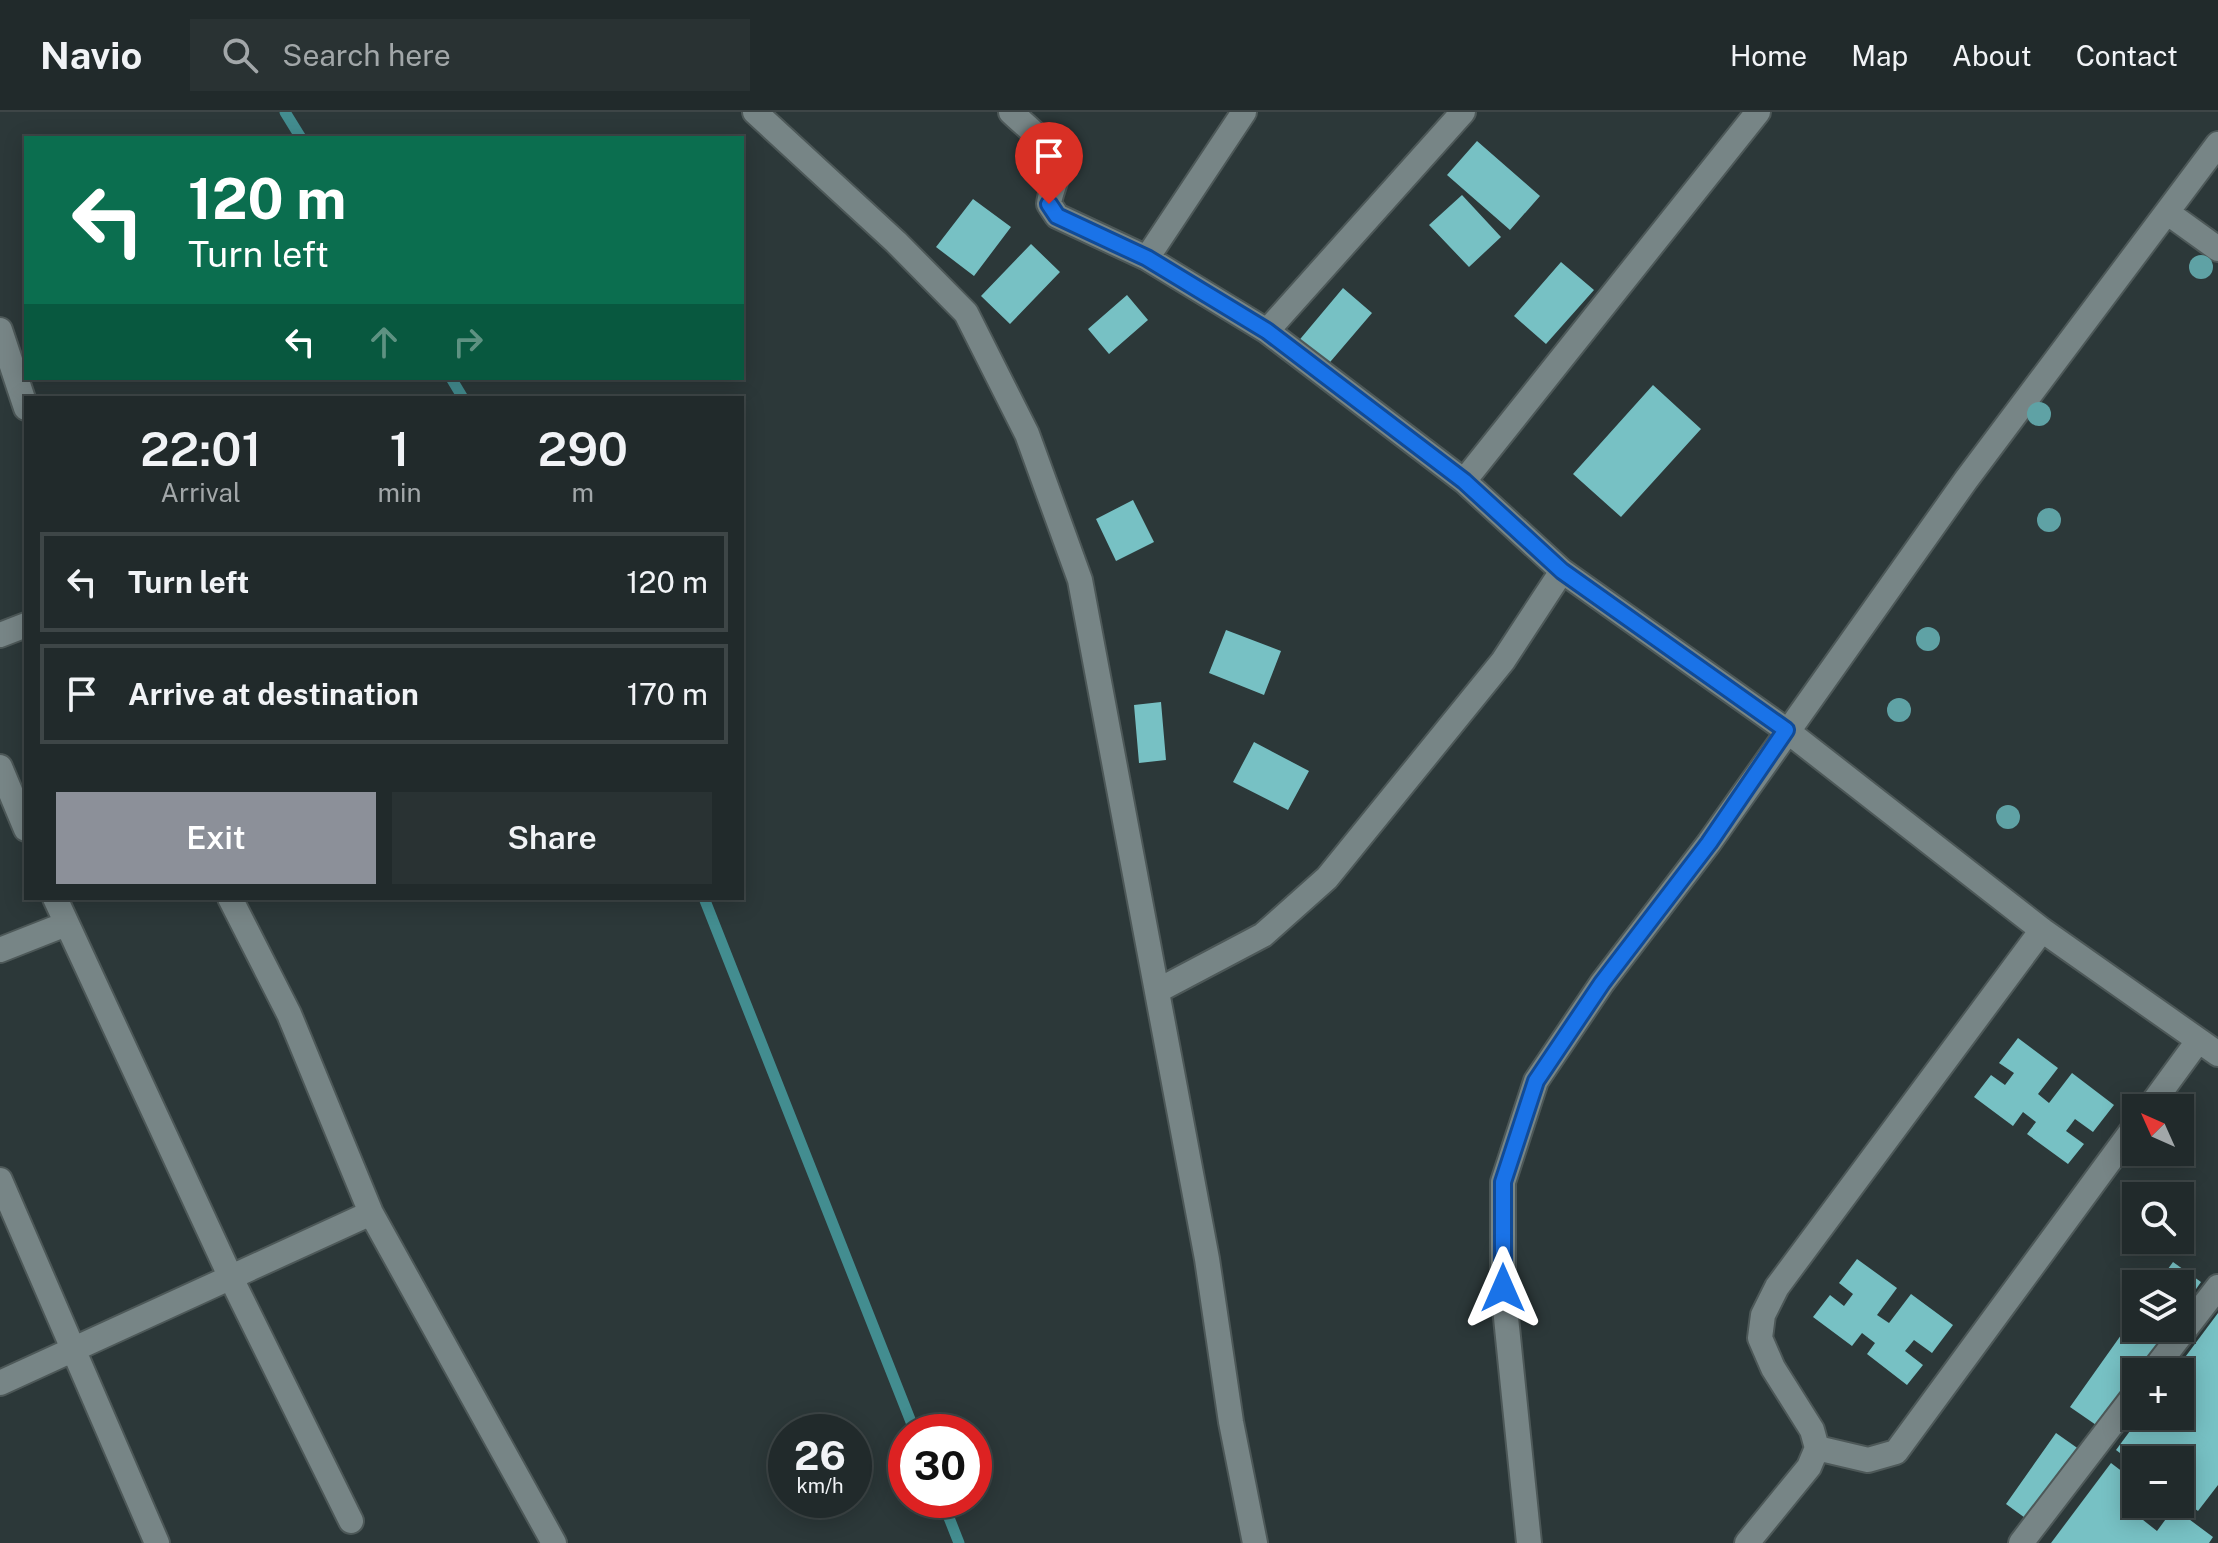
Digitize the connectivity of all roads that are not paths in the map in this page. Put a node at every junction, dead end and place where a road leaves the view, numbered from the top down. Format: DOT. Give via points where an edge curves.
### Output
graph roads {
  1 [pos="755,112"];
  2 [pos="1011,112"];
  3 [pos="1244,112"];
  4 [pos="1463,112"];
  5 [pos="1758,112"];
  6 [pos="2218,144"];
  7 [pos="2168,213"];
  8 [pos="2218,249"];
  9 [pos="1147,258"];
  10 [pos="0,330"];
  11 [pos="1267,331"];
  12 [pos="24,402"];
  13 [pos="1464,481"];
  14 [pos="1562,571"];
  15 [pos="24,626"];
  16 [pos="0,635"];
  17 [pos="1786,730"];
  18 [pos="0,767"];
  19 [pos="24,824"];
  20 [pos="56,900"];
  21 [pos="231,900"];
  22 [pos="66,924"];
  23 [pos="2042,930"];
  24 [pos="0,950"];
  25 [pos="1157,991"];
  26 [pos="2208,1048"];
  27 [pos="2163,1094"];
  28 [pos="2122,1144"];
  29 [pos="0,1180"];
  30 [pos="371,1213"];
  31 [pos="231,1278"];
  32 [pos="2218,1287"];
  33 [pos="75,1349"];
  34 [pos="2163,1358"];
  35 [pos="0,1383"];
  36 [pos="2122,1411"];
  37 [pos="1817,1448"];
  38 [pos="351,1521"];
  39 [pos="157,1543"];
  40 [pos="554,1543"];
  41 [pos="1255,1543"];
  42 [pos="1529,1543"];
  43 [pos="1747,1543"];
  44 [pos="2021,1543"];
  1 -- 25 [label="street" via="966,313 1027,434 1080,580"];
  2 -- 9 [label="street" via="1056,161 1049,204 1057,216"];
  3 -- 9 [label="street"];
  4 -- 11 [label="street"];
  5 -- 13 [label="street"];
  6 -- 7 [label="street"];
  7 -- 8 [label="street"];
  7 -- 17 [label="street"];
  9 -- 11 [label="street"];
  10 -- 12 [label="street"];
  11 -- 13 [label="street"];
  13 -- 14 [label="street"];
  14 -- 17 [label="street"];
  14 -- 25 [label="street" via="1503,661 1327,878 1263,935"];
  15 -- 16 [label="street"];
  17 -- 23 [label="street"];
  17 -- 42 [label="street" via="1536,1081 1503,1182 1503,1288"];
  18 -- 19 [label="street"];
  20 -- 22 [label="street"];
  21 -- 30 [label="street" via="289,1014"];
  22 -- 24 [label="street"];
  22 -- 31 [label="street"];
  23 -- 26 [label="street"];
  23 -- 37 [label="street" via="1777,1287 1763,1315 1760,1338"];
  25 -- 41 [label="street"];
  26 -- 27 [label="street"];
  28 -- 37 [label="street" via="1896,1452 1868,1460"];
  29 -- 33 [label="street"];
  30 -- 31 [label="street"];
  30 -- 40 [label="street"];
  31 -- 33 [label="street"];
  31 -- 38 [label="street"];
  32 -- 34 [label="street"];
  33 -- 35 [label="street"];
  33 -- 39 [label="street"];
  36 -- 44 [label="street"];
  37 -- 43 [label="street" via="1809,1467"];
}
